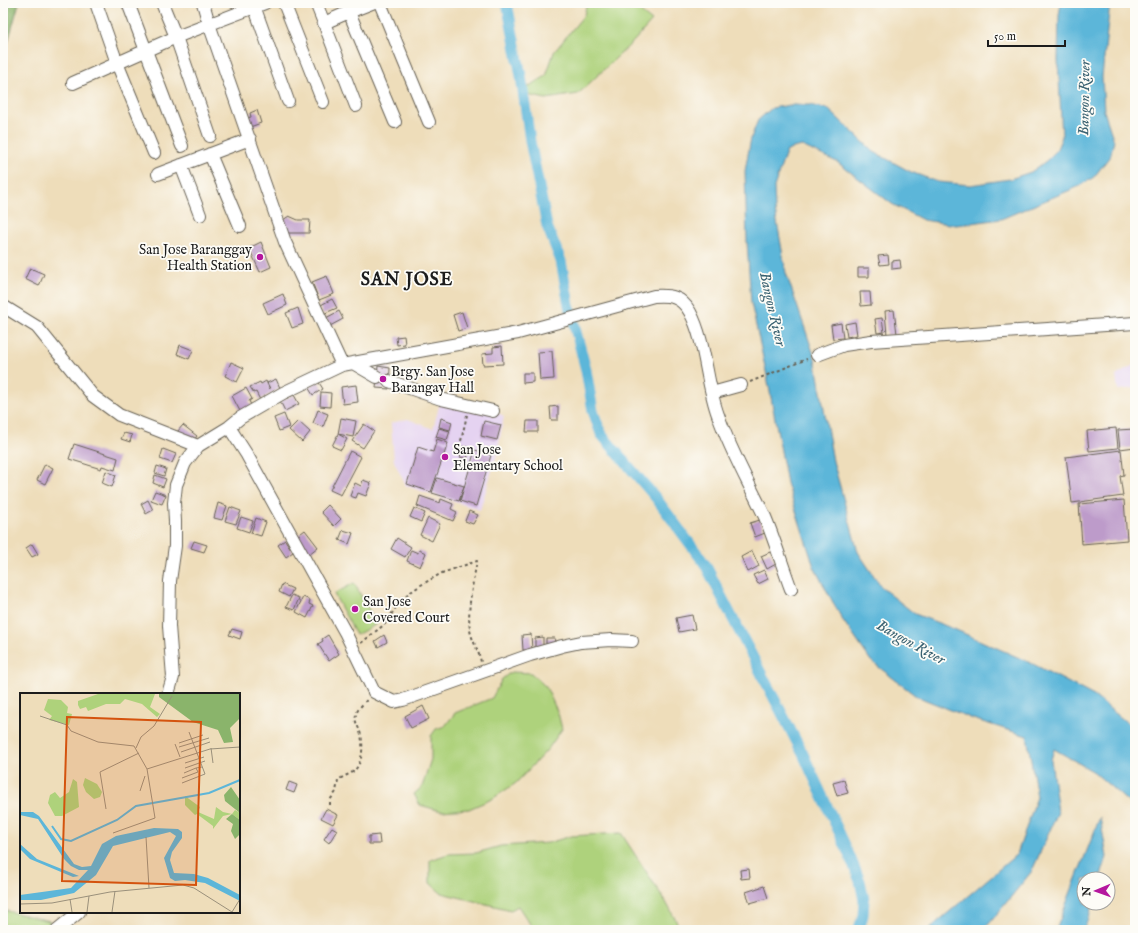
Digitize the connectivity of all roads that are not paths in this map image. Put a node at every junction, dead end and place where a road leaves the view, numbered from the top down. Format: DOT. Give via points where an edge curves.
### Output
graph roads {
  1 [pos="96,3"];
  2 [pos="128,3"];
  3 [pos="162,3"];
  4 [pos="203,3"];
  5 [pos="284,3"];
  6 [pos="316,3"];
  7 [pos="372,3"];
  8 [pos="380,3"];
  9 [pos="258,4"];
  10 [pos="349,12"];
  11 [pos="209,24"];
  12 [pos="324,24"];
  13 [pos="176,37"];
  14 [pos="146,51"];
  15 [pos="117,63"];
  16 [pos="73,83"];
  17 [pos="288,101"];
  18 [pos="323,102"];
  19 [pos="356,106"];
  20 [pos="395,122"];
  21 [pos="429,122"];
  22 [pos="210,136"];
  23 [pos="250,139"];
  24 [pos="182,146"];
  25 [pos="154,153"];
  26 [pos="210,154"];
  27 [pos="181,165"];
  28 [pos="158,174"];
  29 [pos="200,215"];
  30 [pos="240,226"];
  31 [pos="3,306"];
  32 [pos="1135,323"];
  33 [pos="817,355"];
  34 [pos="347,364"];
  35 [pos="377,377"];
  36 [pos="389,382"];
  37 [pos="741,385"];
  38 [pos="712,393"];
  39 [pos="493,411"];
  40 [pos="229,427"];
  41 [pos="198,446"];
  42 [pos="791,589"];
  43 [pos="632,641"];
  44 [pos="168,693"];
  45 [pos="78,913"];
  46 [pos="57,930"];
  1 -- 15 [label="street"];
  2 -- 14 [label="street"];
  3 -- 13 [label="street"];
  4 -- 11 [label="street"];
  5 -- 18 [label="street"];
  6 -- 12 [label="street"];
  7 -- 10 [label="street"];
  8 -- 21 [label="street"];
  9 -- 11 [label="street"];
  9 -- 17 [label="street"];
  10 -- 12 [label="street"];
  10 -- 20 [label="street"];
  11 -- 13 [label="street"];
  11 -- 23 [label="street"];
  12 -- 19 [label="street"];
  13 -- 14 [label="street"];
  13 -- 22 [label="street"];
  14 -- 15 [label="street"];
  14 -- 24 [label="street"];
  15 -- 16 [label="street"];
  15 -- 25 [label="street"];
  23 -- 26 [label="street"];
  23 -- 34 [label="street" via="285,242"];
  26 -- 27 [label="street"];
  26 -- 30 [label="street"];
  27 -- 28 [label="street"];
  27 -- 29 [label="street"];
  31 -- 41 [label="street" via="37,327 93,396 119,415"];
  32 -- 33 [label="street" via="871,341 844,345"];
  34 -- 35 [label="street"];
  34 -- 38 [label="street" via="518,333 654,296 672,296 684,303 690,312"];
  34 -- 40 [label="street" via="253,409"];
  36 -- 39 [label="street" via="441,399"];
  37 -- 38 [label="street"];
  38 -- 42 [label="street" via="730,447 765,518"];
  40 -- 41 [label="street"];
  40 -- 43 [label="street" via="248,455 374,692 394,702 530,655 575,643"];
  41 -- 44 [label="street" via="186,463 176,485 175,546 170,581 169,626 173,677"];
  45 -- 46 [label="street"];
}
